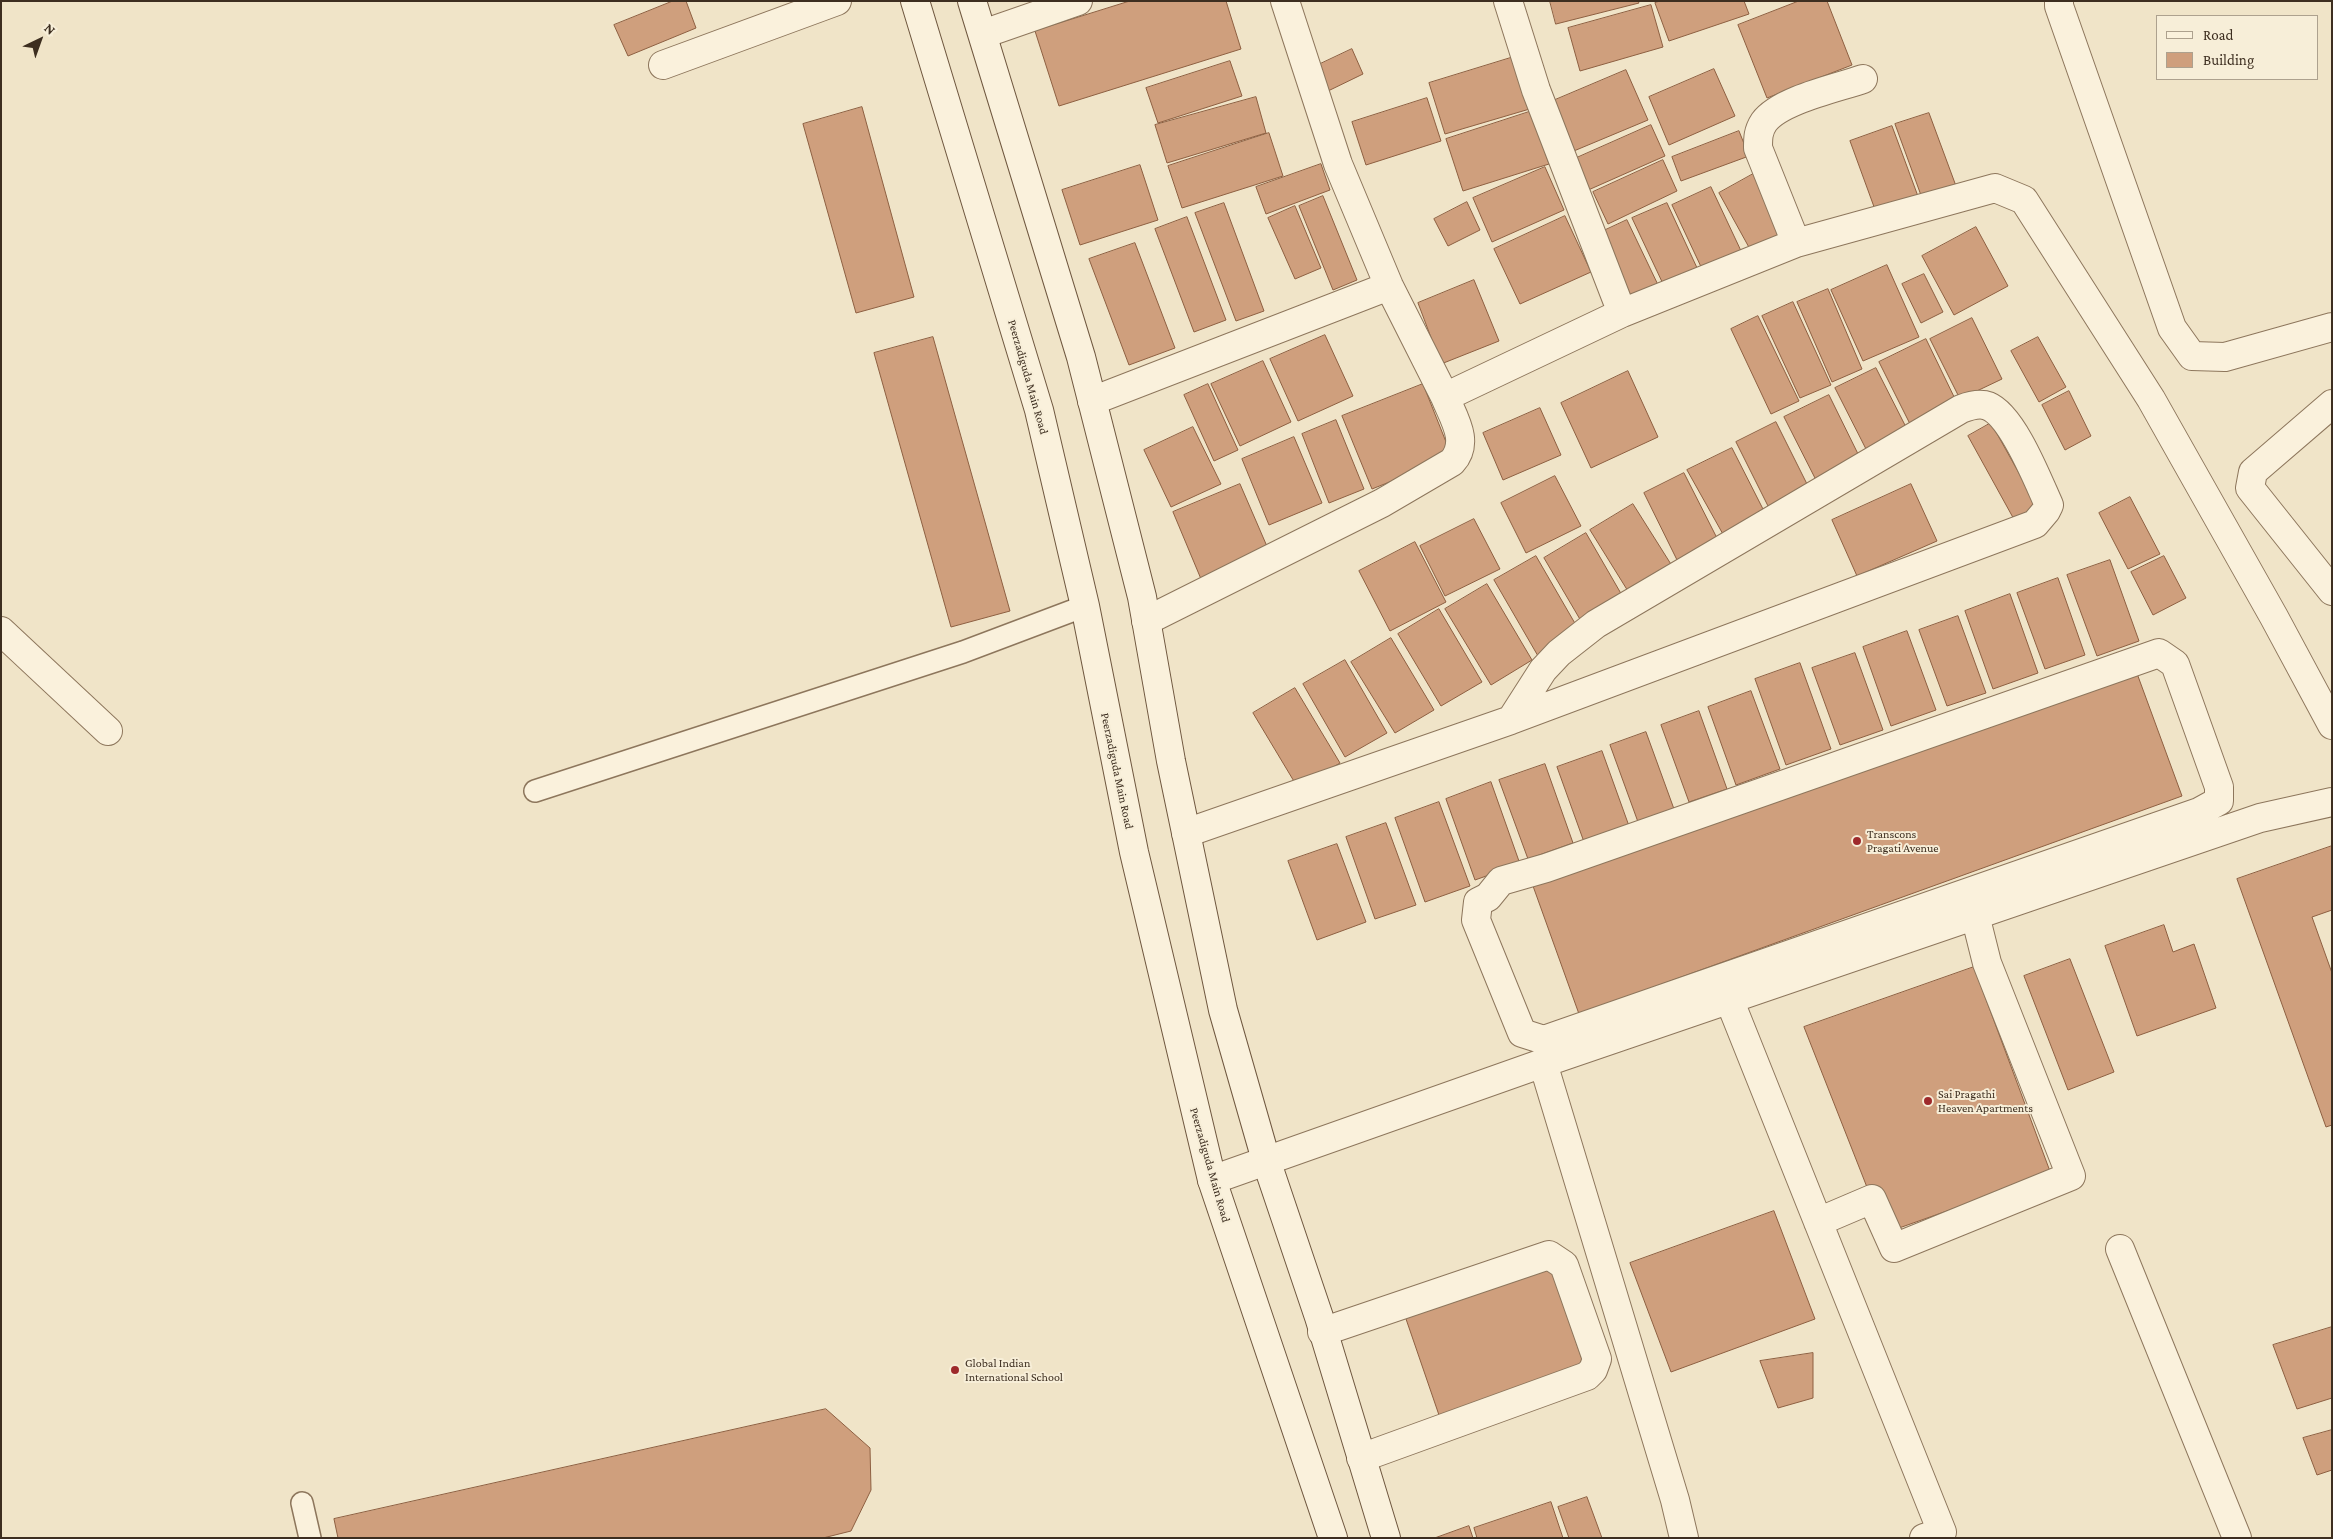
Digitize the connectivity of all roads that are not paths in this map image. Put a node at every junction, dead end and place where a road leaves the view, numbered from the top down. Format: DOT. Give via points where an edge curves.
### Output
graph roads {
  1 [pos="837,1"];
  2 [pos="915,1"];
  3 [pos="972,1"];
  4 [pos="1078,1"];
  5 [pos="1285,1"];
  6 [pos="1508,1"];
  7 [pos="2059,1"];
  8 [pos="983,34"];
  9 [pos="663,65"];
  10 [pos="1863,79"];
  11 [pos="1796,243"];
  12 [pos="1389,286"];
  13 [pos="1622,313"];
  14 [pos="2332,327"];
  15 [pos="1445,397"];
  16 [pos="1092,401"];
  17 [pos="2332,404"];
  18 [pos="2332,591"];
  19 [pos="1085,606"];
  20 [pos="1146,621"];
  21 [pos="1,631"];
  22 [pos="1511,720"];
  23 [pos="2332,726"];
  24 [pos="108,731"];
  25 [pos="536,791"];
  26 [pos="2332,802"];
  27 [pos="1186,833"];
  28 [pos="1987,902"];
  29 [pos="1729,999"];
  30 [pos="1543,1063"];
  31 [pos="1266,1160"];
  32 [pos="1212,1180"];
  33 [pos="1818,1222"];
  34 [pos="2120,1249"];
  35 [pos="1322,1332"];
  36 [pos="1361,1458"];
  37 [pos="302,1503"];
  38 [pos="310,1538"];
  39 [pos="1333,1538"];
  40 [pos="1386,1538"];
  41 [pos="1684,1538"];
  42 [pos="1924,1538"];
  43 [pos="2238,1538"];
  1 -- 9 [label="street"];
  2 -- 19 [label="street, Peerzadiguda Main Road" via="1040,410"];
  3 -- 8 [label="street"];
  4 -- 8 [label="street"];
  5 -- 12 [label="street" via="1338,164"];
  6 -- 13 [label="street" via="1536,90"];
  7 -- 14 [label="street" via="2058,6 2172,328 2192,356 2225,357"];
  8 -- 16 [label="street"];
  10 -- 11 [label="street" via="1786,106 1765,121 1758,135 1758,148"];
  11 -- 13 [label="street"];
  11 -- 23 [label="street" via="1995,188 2024,200 2150,399 2274,616"];
  12 -- 15 [label="street"];
  12 -- 16 [label="street"];
  13 -- 15 [label="street"];
  15 -- 20 [label="street" via="1462,445 1452,462 1382,503"];
  16 -- 20 [label="street"];
  17 -- 18 [label="street" via="2253,472 2250,488"];
  19 -- 25 [label="lane" via="963,652"];
  19 -- 32 [label="street, Peerzadiguda Main Road" via="1134,852"];
  20 -- 27 [label="street"];
  21 -- 24 [label="street"];
  22 -- 22 [label="street" via="2035,524 2048,505 2023,449 2002,416 1987,406 1970,406 1961,410 1596,624 1543,670"];
  22 -- 27 [label="street"];
  26 -- 28 [label="street" via="2260,818"];
  27 -- 31 [label="street" via="1224,1010"];
  28 -- 28 [label="street" via="1544,1040 1522,1033 1476,920 1478,902 1488,897 1501,881 2159,653 2175,664 2219,787 2219,801 2200,812"];
  28 -- 29 [label="street"];
  28 -- 33 [label="street" via="1987,963 2071,1176 1894,1248 1872,1199"];
  29 -- 30 [label="street"];
  29 -- 33 [label="street"];
  30 -- 31 [label="street"];
  30 -- 41 [label="street"];
  31 -- 32 [label="street"];
  31 -- 35 [label="street"];
  32 -- 39 [label="street, Peerzadiguda Main Road"];
  33 -- 42 [label="street" via="1942,1532"];
  34 -- 43 [label="street"];
  35 -- 36 [label="street"];
  35 -- 36 [label="street" via="1549,1254 1564,1265 1597,1360 1587,1376"];
  36 -- 40 [label="street"];
  37 -- 38 [label="lane"];
}
